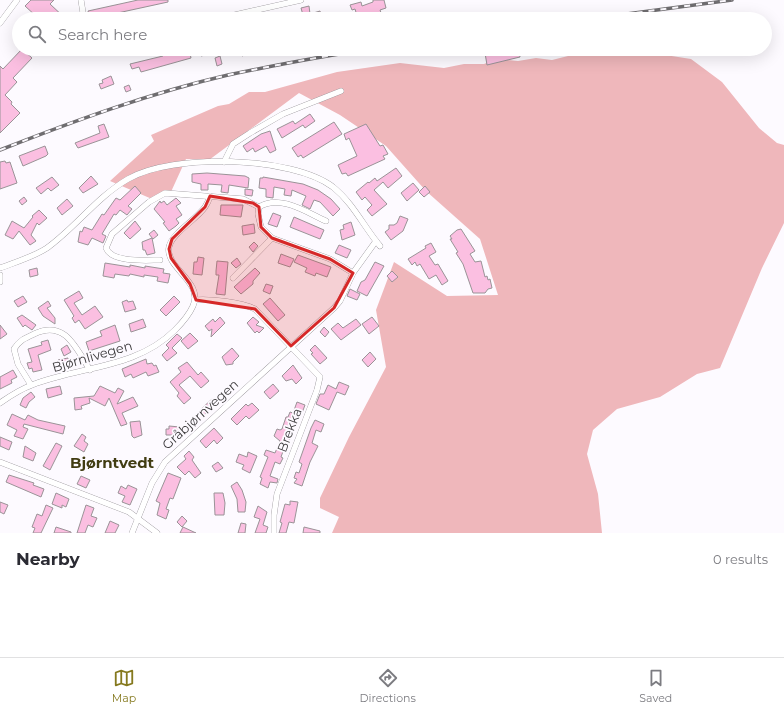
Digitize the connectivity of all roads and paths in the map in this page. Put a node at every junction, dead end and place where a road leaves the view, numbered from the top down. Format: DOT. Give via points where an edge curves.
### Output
graph roads {
  1 [pos="17,0"];
  2 [pos="81,0"];
  3 [pos="268,0"];
  4 [pos="301,0"];
  5 [pos="270,7"];
  6 [pos="83,12"];
  7 [pos="248,12"];
  8 [pos="0,23"];
  9 [pos="341,91"];
  10 [pos="224,162"];
  11 [pos="210,196"];
  12 [pos="259,207"];
  13 [pos="326,221"];
  14 [pos="272,238"];
  15 [pos="376,241"];
  16 [pos="380,246"];
  17 [pos="160,260"];
  18 [pos="0,268"];
  19 [pos="353,273"];
  20 [pos="0,275"];
  21 [pos="233,278"];
  22 [pos="0,282"];
  23 [pos="196,300"];
  24 [pos="291,346"];
  25 [pos="90,370"];
  26 [pos="31,385"];
  27 [pos="0,402"];
  28 [pos="0,462"];
  29 [pos="138,518"];
  30 [pos="132,533"];
  31 [pos="156,533"];
  32 [pos="274,533"];
  1 -- 8 [label="street"];
  2 -- 6 [label="street"];
  3 -- 5 [label="street"];
  4 -- 5 [label="street"];
  5 -- 7 [label="street"];
  9 -- 10 [label="street" via="283,114 250,133 233,144"];
  10 -- 15 [label="street" via="279,166 313,176 341,194"];
  10 -- 18 [label="street" via="170,164 136,174 110,191 47,248"];
  11 -- 12 [label="street" via="243,199"];
  11 -- 17 [label="street" via="165,193 121,226 107,242 108,252 116,257"];
  11 -- 23 [label="street" via="205,207 172,239 169,249 171,258 190,284"];
  12 -- 13 [label="street" via="273,201 284,203"];
  12 -- 14 [label="street" via="261,227"];
  14 -- 19 [label="street" via="330,259"];
  14 -- 21 [label="street"];
  15 -- 16 [label="street"];
  15 -- 19 [label="street, Gråbjørnvegen"];
  19 -- 24 [label="street, Gråbjørnvegen" via="340,301"];
  20 -- 22 [label="street"];
  23 -- 24 [label="street" via="251,307"];
  23 -- 25 [label="street, Bjørnlivegen" via="182,323 167,339 151,350"];
  24 -- 29 [label="street, Gråbjørnvegen" via="165,462 155,477"];
  24 -- 32 [label="street, Brekka" via="318,374 320,381 279,488 275,505"];
  25 -- 26 [label="street, Bjørnlivegen"];
  25 -- 26 [label="street" via="69,338 60,331 51,329 38,332 20,340 14,349 18,364"];
  26 -- 27 [label="street, Bjørnlivegen"];
  28 -- 29 [label="street" via="129,512"];
  29 -- 30 [label="street, Gråbjørnvegen"];
  29 -- 31 [label="street"];
}
